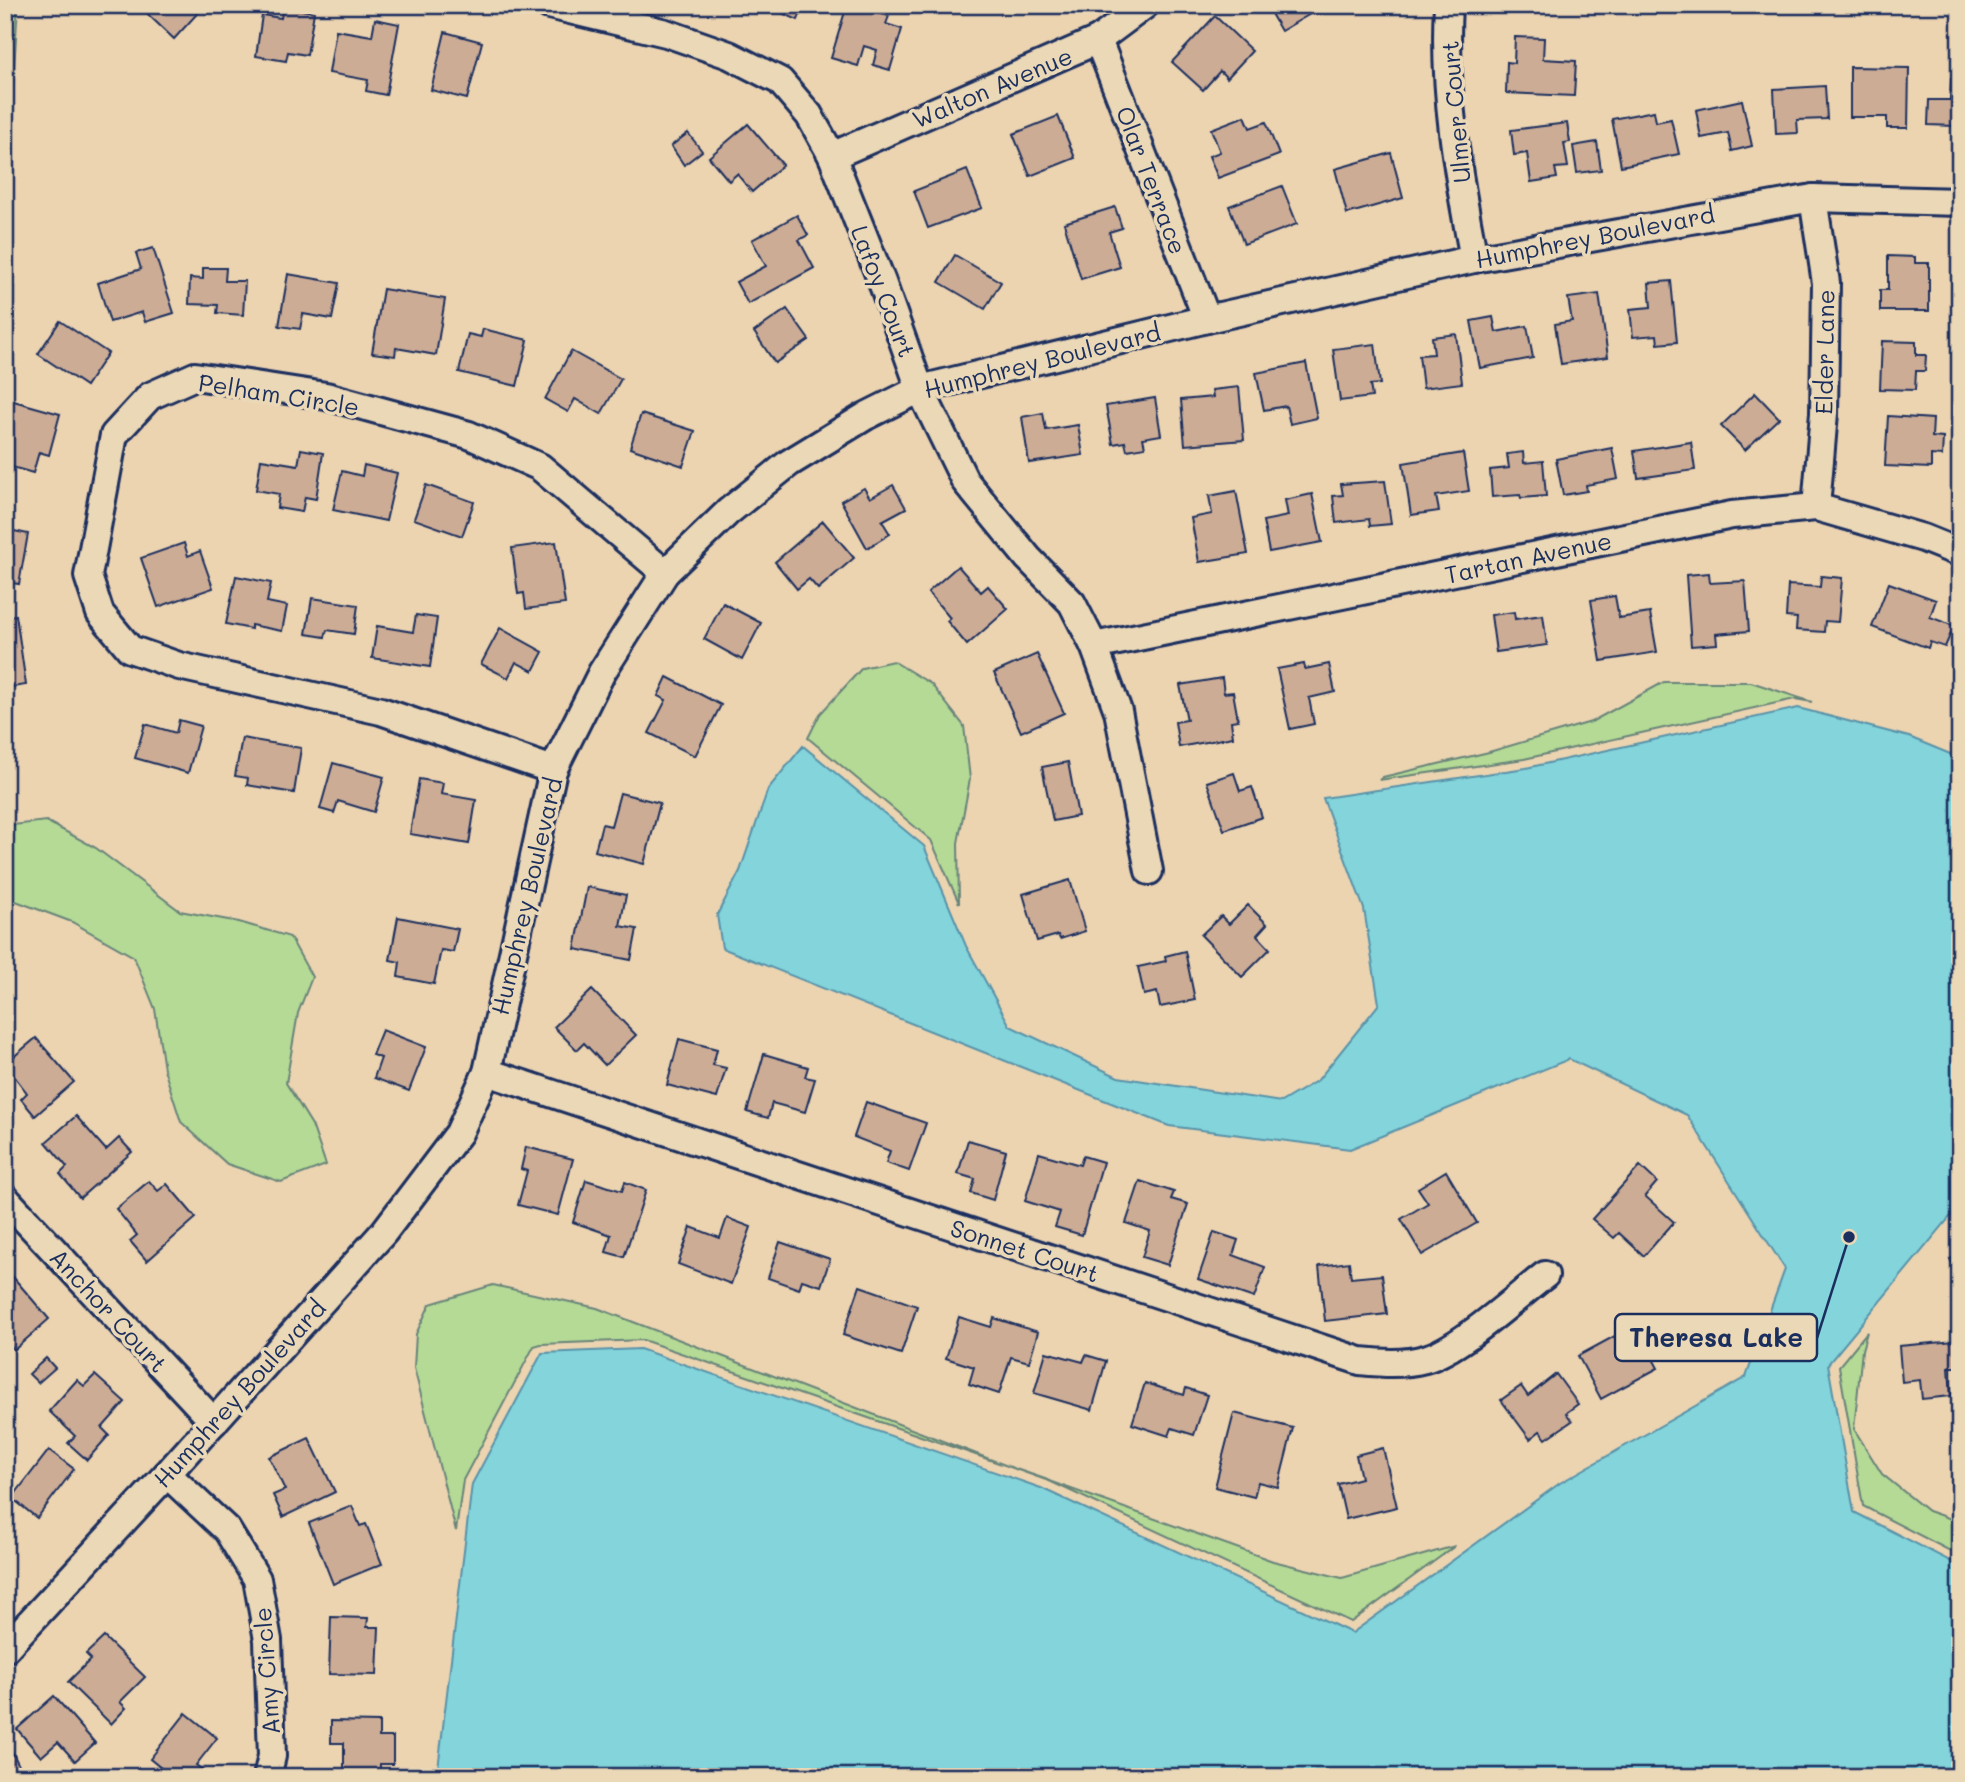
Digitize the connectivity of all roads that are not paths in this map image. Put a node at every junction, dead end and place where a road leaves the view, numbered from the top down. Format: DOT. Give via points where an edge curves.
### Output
graph roads {
  1 [pos="549,5"];
  2 [pos="1144,5"];
  3 [pos="1448,5"];
  4 [pos="1098,40"];
  5 [pos="832,156"];
  6 [pos="1813,198"];
  7 [pos="1960,202"];
  8 [pos="1474,259"];
  9 [pos="1206,319"];
  10 [pos="920,389"];
  11 [pos="1816,507"];
  12 [pos="1960,553"];
  13 [pos="665,573"];
  14 [pos="1094,646"];
  15 [pos="554,770"];
  16 [pos="1149,871"];
  17 [pos="487,1072"];
  18 [pos="5,1198"];
  19 [pos="1545,1275"];
  20 [pos="214,1422"];
  21 [pos="167,1474"];
  22 [pos="5,1649"];
  23 [pos="267,1777"];
  1 -- 5 [label="street, Lafoy Court" via="667,33 729,55 780,81 809,115"];
  2 -- 4 [label="street, Walton Avenue"];
  3 -- 8 [label="street, Ulmer Court" via="1453,146"];
  4 -- 5 [label="street, Walton Avenue"];
  4 -- 9 [label="street, Olar Terrace"];
  5 -- 10 [label="street, Lafoy Court"];
  6 -- 7 [label="street, Humphrey Boulevard"];
  6 -- 8 [label="street, Humphrey Boulevard"];
  6 -- 11 [label="street, Elder Lane" via="1826,283 1824,413"];
  8 -- 9 [label="street, Humphrey Boulevard"];
  9 -- 10 [label="street, Humphrey Boulevard"];
  10 -- 13 [label="street, Humphrey Boulevard" via="789,464 728,512"];
  10 -- 14 [label="street, Lafoy Court" via="965,481 1072,603"];
  11 -- 12 [label="street, Tartan Avenue"];
  11 -- 14 [label="street, Tartan Avenue" via="1732,515"];
  13 -- 15 [label="street, Humphrey Boulevard" via="602,672"];
  13 -- 15 [label="street, Pelham Circle" via="540,467 469,435 326,396 195,376 150,396 114,435 88,576 100,613 130,649 179,666 381,711"];
  14 -- 16 [label="street, Lafoy Court" via="1118,711"];
  15 -- 17 [label="street, Humphrey Boulevard"];
  17 -- 19 [label="street, Sonnet Court" via="1360,1361 1388,1364 1425,1359 1452,1347"];
  17 -- 20 [label="street, Humphrey Boulevard" via="459,1133 431,1173"];
  18 -- 20 [label="street, Anchor Court"];
  20 -- 21 [label="street, Humphrey Boulevard"];
  21 -- 22 [label="street, Humphrey Boulevard"];
  21 -- 23 [label="street, Amy Circle" via="227,1530 257,1579 268,1640 272,1756"];
}
